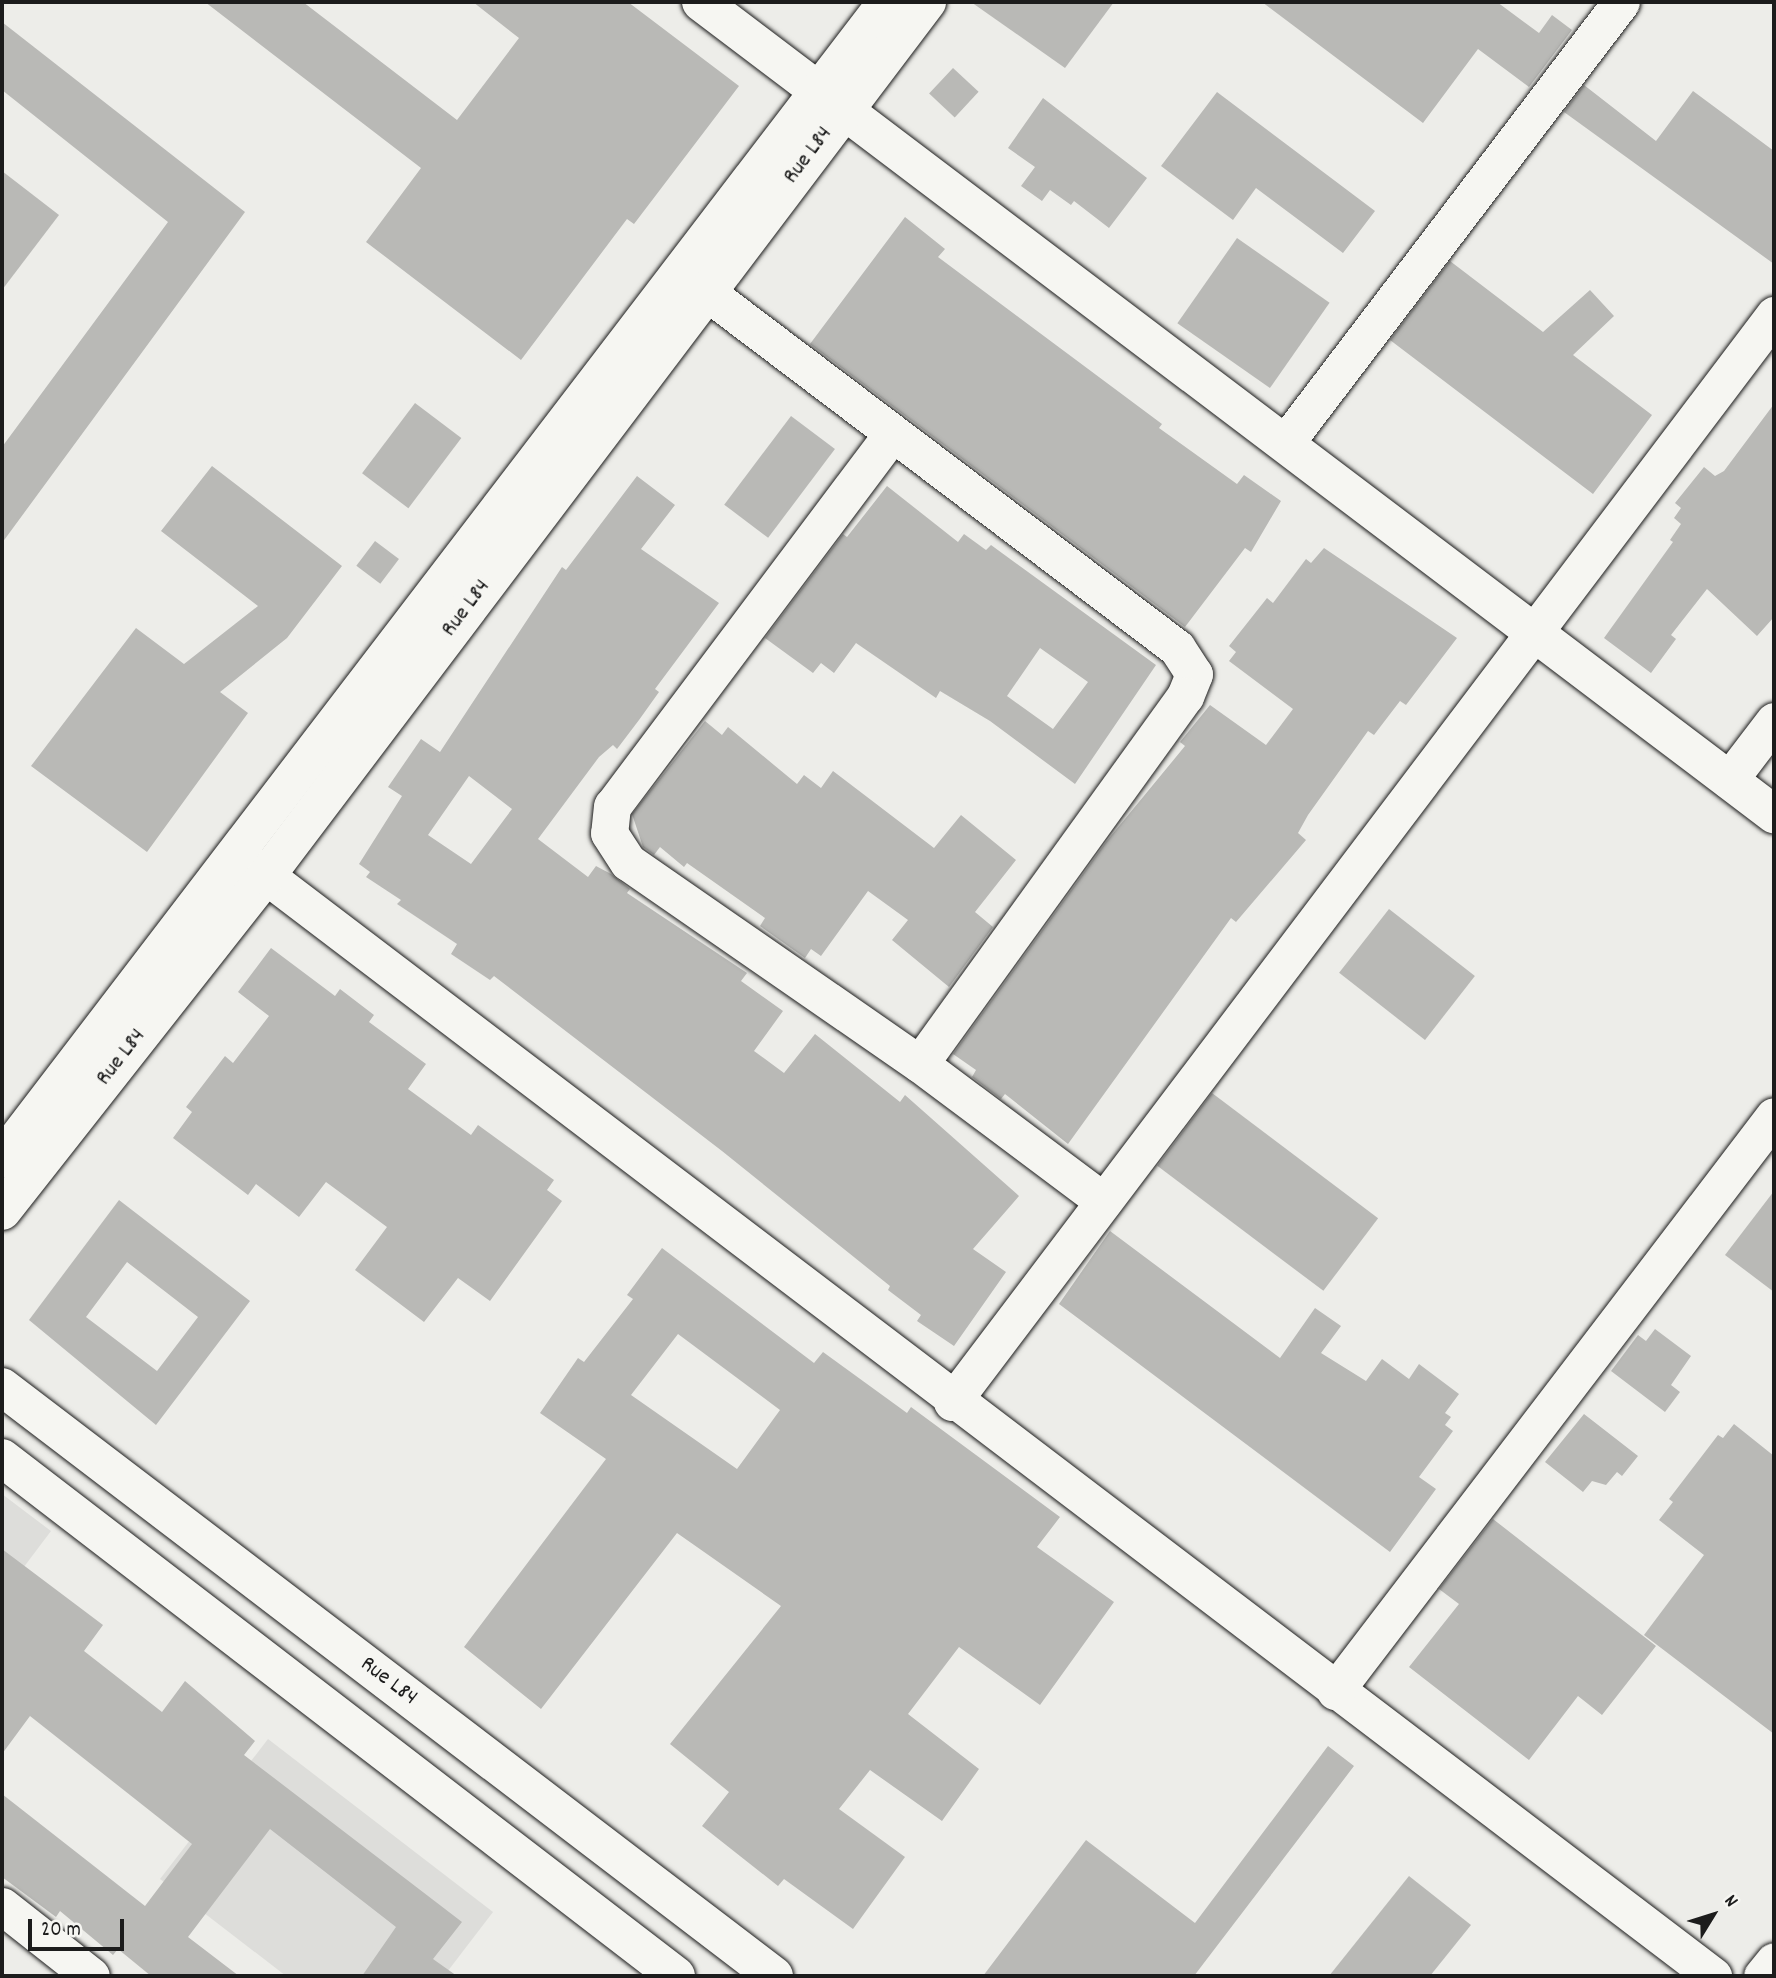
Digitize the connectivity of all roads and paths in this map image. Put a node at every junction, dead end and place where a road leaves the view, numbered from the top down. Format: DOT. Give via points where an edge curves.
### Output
graph roads {
  1 [pos="701,2"];
  2 [pos="887,2"];
  3 [pos="926,2"];
  4 [pos="1621,2"];
  5 [pos="832,99"];
  6 [pos="693,281"];
  7 [pos="1774,315"];
  8 [pos="891,435"];
  9 [pos="1286,442"];
  10 [pos="1532,629"];
  11 [pos="1774,721"];
  12 [pos="1729,780"];
  13 [pos="1774,814"];
  14 [pos="252,865"];
  15 [pos="919,1064"];
  16 [pos="1774,1116"];
  17 [pos="2,1160"];
  18 [pos="1103,1201"];
  19 [pos="2,1211"];
  20 [pos="2,1387"];
  21 [pos="952,1402"];
  22 [pos="2,1458"];
  23 [pos="1335,1691"];
  24 [pos="2,1906"];
  25 [pos="1774,1961"];
  26 [pos="51,1965"];
  27 [pos="90,1976"];
  28 [pos="676,1976"];
  29 [pos="774,1976"];
  30 [pos="1713,1976"];
  31 [pos="1762,1976"];
  1 -- 5 [label="street"];
  2 -- 5 [label="street, Rue L84"];
  3 -- 5 [label="street, Rue L84"];
  4 -- 9 [label="street"];
  5 -- 6 [label="street, Rue L84"];
  5 -- 9 [label="street"];
  6 -- 8 [label="street"];
  6 -- 14 [label="street, Rue L84"];
  7 -- 10 [label="street"];
  8 -- 15 [label="street" via="1177,648 1194,674 1185,696"];
  8 -- 15 [label="street" via="611,806 609,834 628,862"];
  9 -- 10 [label="street"];
  10 -- 12 [label="street"];
  10 -- 18 [label="street"];
  11 -- 12 [label="street"];
  12 -- 13 [label="street"];
  14 -- 17 [label="street, Rue L84"];
  14 -- 19 [label="street, Rue L84"];
  14 -- 21 [label="street"];
  15 -- 18 [label="street"];
  16 -- 23 [label="street"];
  18 -- 21 [label="street"];
  20 -- 29 [label="street, Rue L84"];
  21 -- 23 [label="street"];
  22 -- 28 [label="street"];
  23 -- 30 [label="street"];
  24 -- 26 [label="street"];
  25 -- 31 [label="street"];
  26 -- 27 [label="street"];
}
